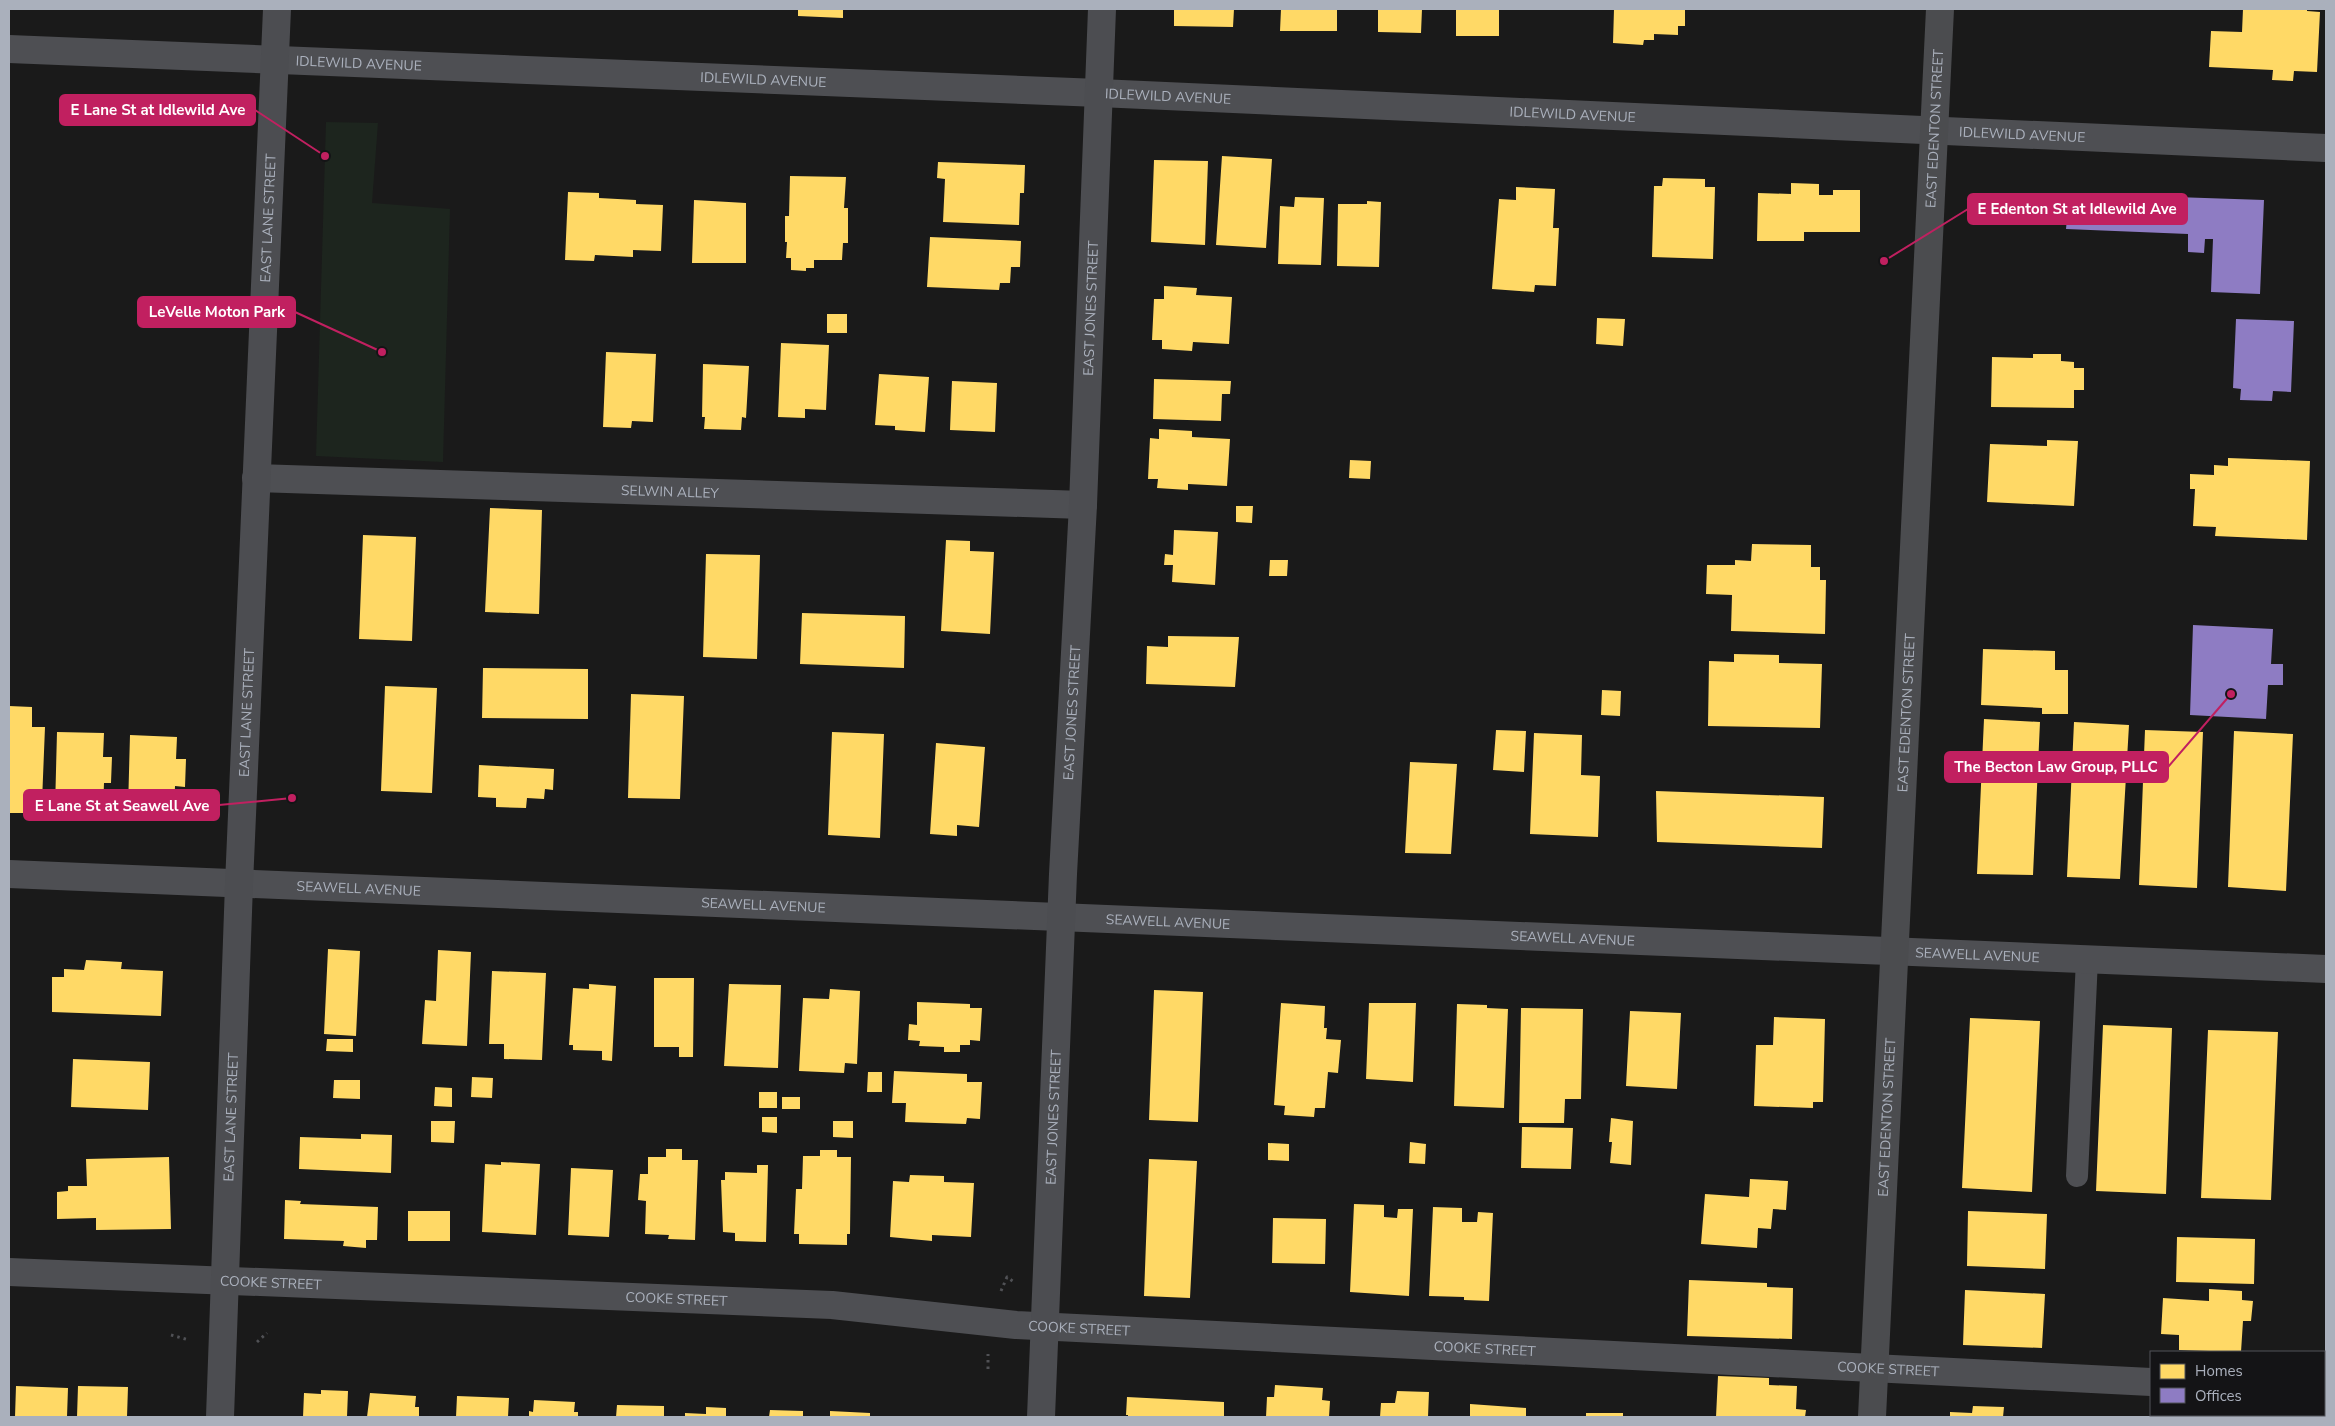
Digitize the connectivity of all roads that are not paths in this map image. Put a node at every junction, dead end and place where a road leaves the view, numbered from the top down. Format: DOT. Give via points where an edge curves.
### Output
graph roads {
  1 [pos="277,9"];
  2 [pos="1102,9"];
  3 [pos="1940,9"];
  4 [pos="9,49"];
  5 [pos="275,60"];
  6 [pos="1099,93"];
  7 [pos="1935,130"];
  8 [pos="2326,148"];
  9 [pos="256,478"];
  10 [pos="1083,505"];
  11 [pos="9,874"];
  12 [pos="239,884"];
  13 [pos="1062,917"];
  14 [pos="1894,951"];
  15 [pos="2087,959"];
  16 [pos="2326,969"];
  17 [pos="2077,1176"];
  18 [pos="9,1272"];
  19 [pos="226,1282"];
  20 [pos="1044,1327"];
  21 [pos="1874,1368"];
  22 [pos="2150,1382"];
  23 [pos="220,1417"];
  24 [pos="1041,1417"];
  25 [pos="1872,1417"];
  1 -- 5 [label="street, EAST LANE STREET"];
  2 -- 6 [label="street, EAST JONES STREET"];
  3 -- 7 [label="main road, EAST EDENTON STREET"];
  4 -- 5 [label="street, IDLEWILD AVENUE"];
  5 -- 6 [label="street, IDLEWILD AVENUE"];
  5 -- 9 [label="street, EAST LANE STREET"];
  6 -- 7 [label="street, IDLEWILD AVENUE"];
  6 -- 10 [label="street, EAST JONES STREET"];
  7 -- 8 [label="street, IDLEWILD AVENUE"];
  7 -- 14 [label="main road, EAST EDENTON STREET"];
  9 -- 10 [label="street, SELWIN ALLEY"];
  9 -- 12 [label="street, EAST LANE STREET"];
  10 -- 13 [label="street, EAST JONES STREET"];
  11 -- 12 [label="street, SEAWELL AVENUE"];
  12 -- 13 [label="street, SEAWELL AVENUE"];
  12 -- 19 [label="street, EAST LANE STREET"];
  13 -- 14 [label="street, SEAWELL AVENUE"];
  13 -- 20 [label="street, EAST JONES STREET"];
  14 -- 15 [label="street, SEAWELL AVENUE"];
  14 -- 21 [label="main road, EAST EDENTON STREET"];
  15 -- 16 [label="street, SEAWELL AVENUE"];
  15 -- 17 [label="lane"];
  18 -- 19 [label="street, COOKE STREET"];
  19 -- 20 [label="street, COOKE STREET" via="832,1304"];
  19 -- 23 [label="street, EAST LANE STREET"];
  20 -- 21 [label="street, COOKE STREET"];
  20 -- 24 [label="street, EAST JONES STREET"];
  21 -- 22 [label="street, COOKE STREET"];
  21 -- 25 [label="main road, EAST EDENTON STREET"];
}
